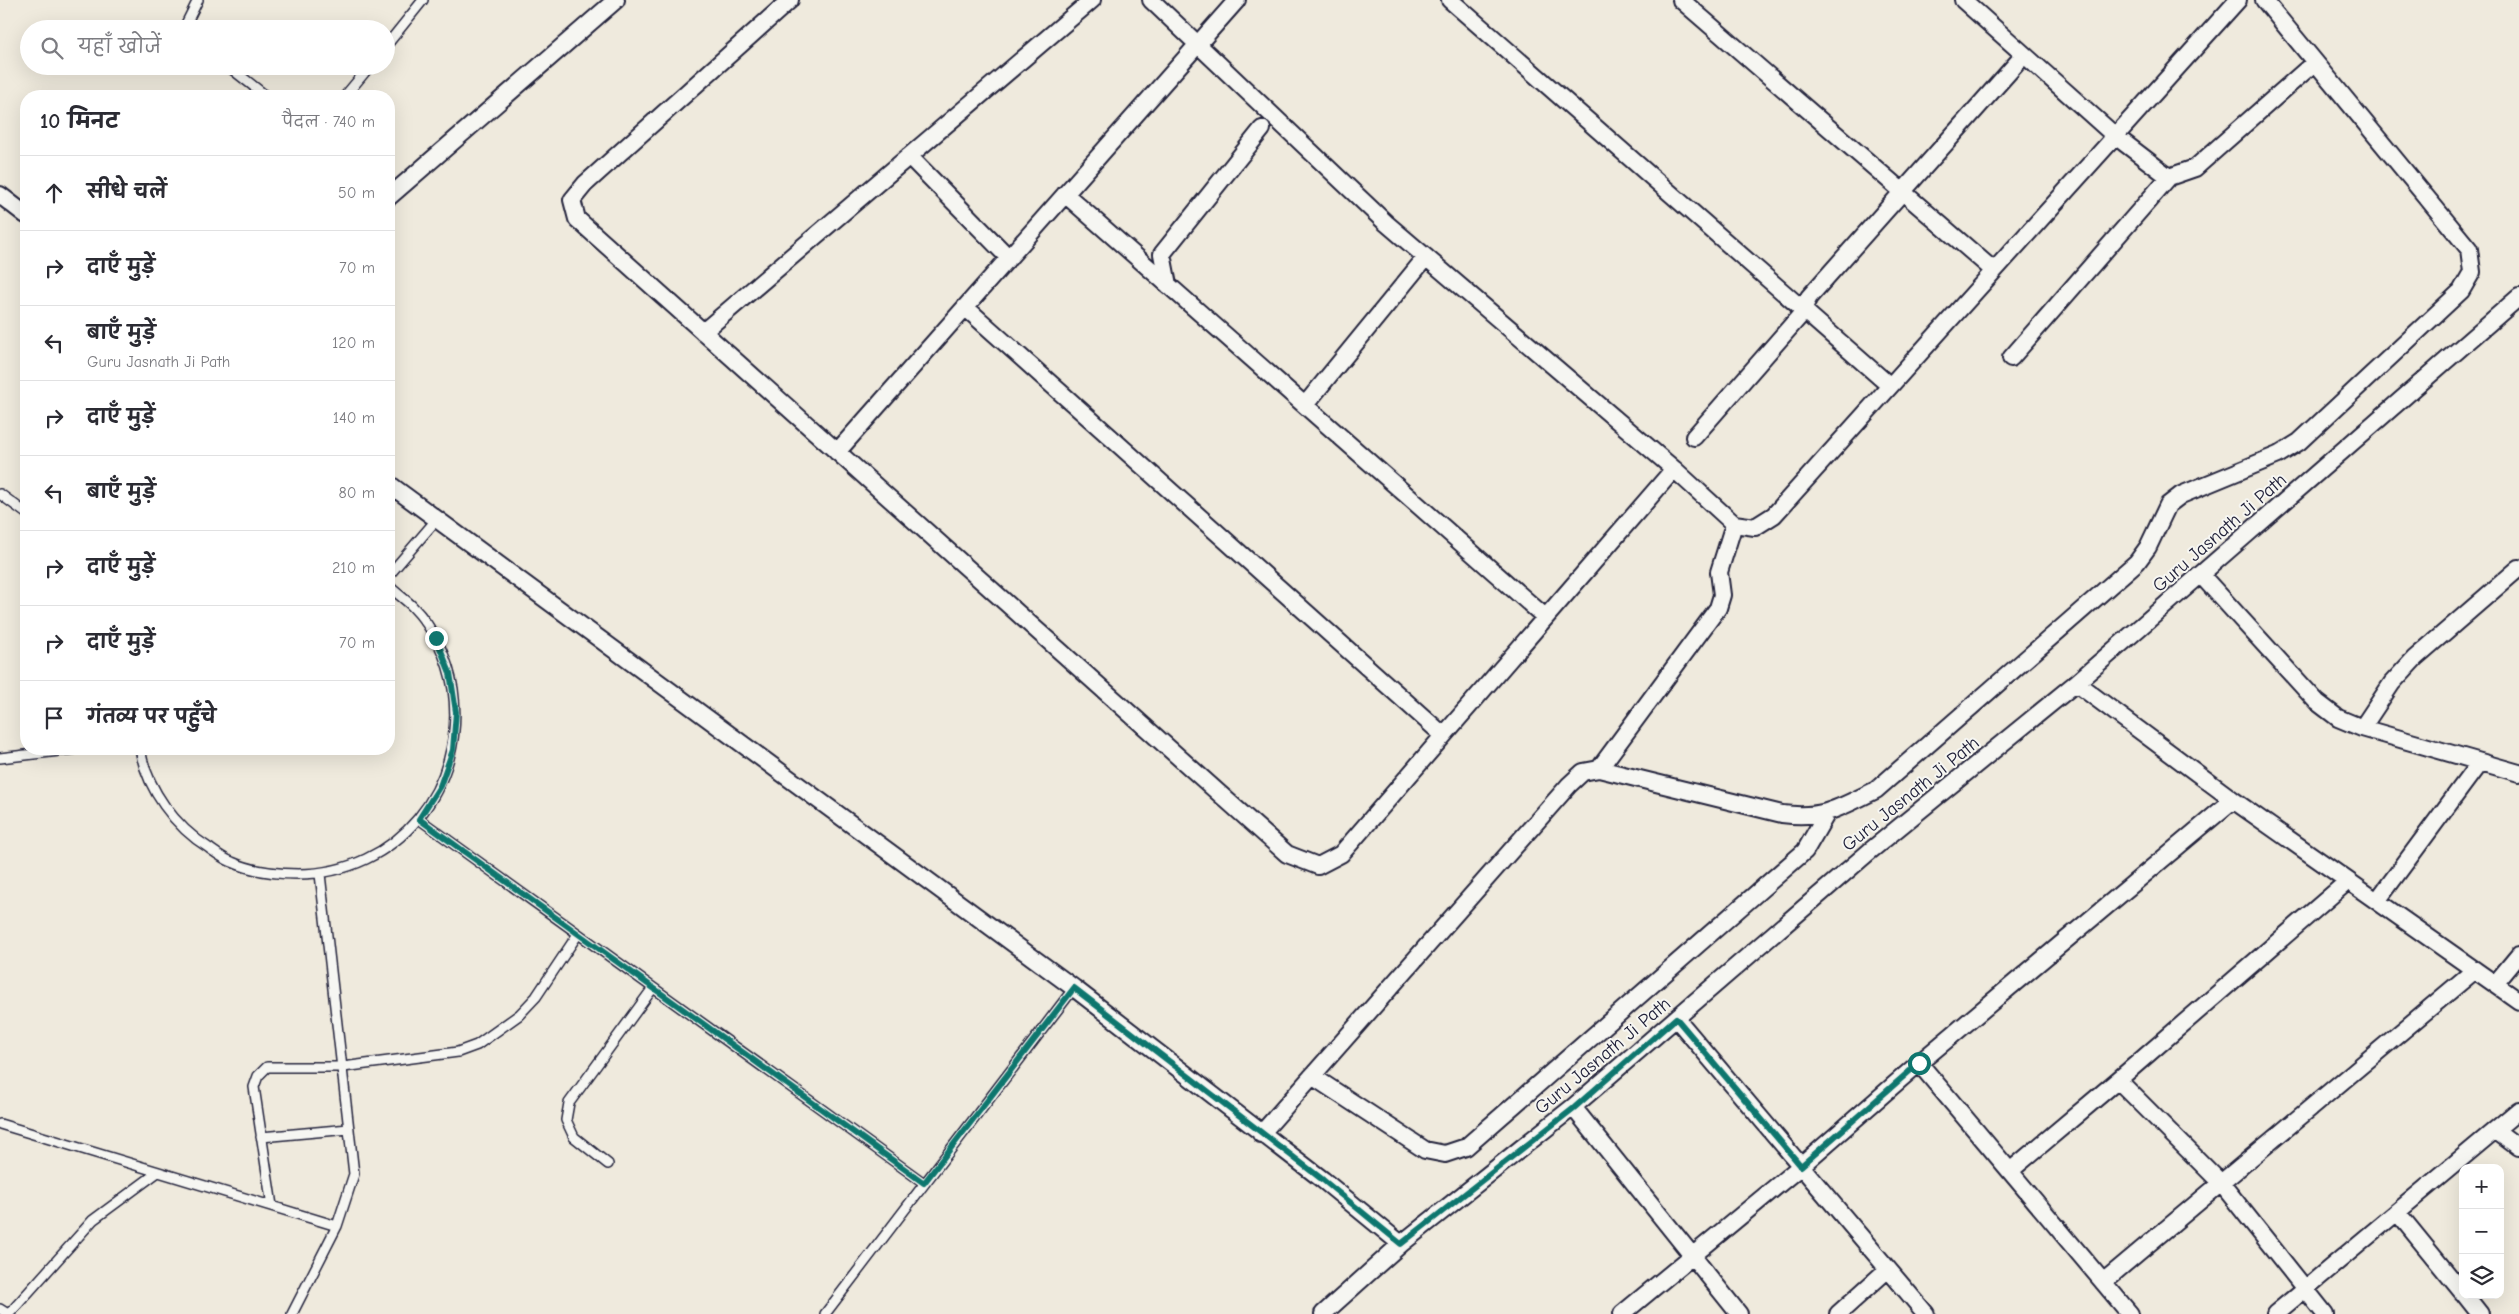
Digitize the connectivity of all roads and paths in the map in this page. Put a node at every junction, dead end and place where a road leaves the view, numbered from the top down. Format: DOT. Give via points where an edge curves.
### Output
graph roads {
  1 [pos="198,0"];
  2 [pos="423,0"];
  3 [pos="616,0"];
  4 [pos="790,0"];
  5 [pos="1092,0"];
  6 [pos="1151,0"];
  7 [pos="1237,0"];
  8 [pos="1450,0"];
  9 [pos="1681,0"];
  10 [pos="1963,0"];
  11 [pos="2238,0"];
  12 [pos="2264,0"];
  13 [pos="188,20"];
  14 [pos="395,35"];
  15 [pos="1197,44"];
  16 [pos="2024,54"];
  17 [pos="2315,62"];
  18 [pos="239,75"];
  19 [pos="362,75"];
  20 [pos="258,90"];
  21 [pos="350,90"];
  22 [pos="1262,129"];
  23 [pos="2114,134"];
  24 [pos="909,156"];
  25 [pos="2169,177"];
  26 [pos="395,191"];
  27 [pos="1903,192"];
  28 [pos="1065,194"];
  29 [pos="0,195"];
  30 [pos="20,210"];
  31 [pos="1426,257"];
  32 [pos="1009,258"];
  33 [pos="1993,270"];
  34 [pos="1168,284"];
  35 [pos="2519,298"];
  36 [pos="965,307"];
  37 [pos="1802,309"];
  38 [pos="703,332"];
  39 [pos="2011,358"];
  40 [pos="1890,386"];
  41 [pos="1305,405"];
  42 [pos="1694,437"];
  43 [pos="837,452"];
  44 [pos="1674,469"];
  45 [pos="395,488"];
  46 [pos="0,494"];
  47 [pos="20,509"];
  48 [pos="437,520"];
  49 [pos="1734,524"];
  50 [pos="395,568"];
  51 [pos="2519,568"];
  52 [pos="2201,574"];
  53 [pos="395,591"];
  54 [pos="1545,617"];
  55 [pos="2076,682"];
  56 [pos="2362,728"];
  57 [pos="1443,735"];
  58 [pos="25,755"];
  59 [pos="141,755"];
  60 [pos="0,758"];
  61 [pos="2480,762"];
  62 [pos="1599,768"];
  63 [pos="2519,773"];
  64 [pos="2233,800"];
  65 [pos="1827,813"];
  66 [pos="419,819"];
  67 [pos="320,874"];
  68 [pos="2348,881"];
  69 [pos="2377,901"];
  70 [pos="578,934"];
  71 [pos="2519,955"];
  72 [pos="2475,970"];
  73 [pos="2495,984"];
  74 [pos="653,988"];
  75 [pos="1074,988"];
  76 [pos="2519,1001"];
  77 [pos="1676,1018"];
  78 [pos="1919,1063"];
  79 [pos="343,1066"];
  80 [pos="1312,1076"];
  81 [pos="2118,1080"];
  82 [pos="1574,1108"];
  83 [pos="2519,1110"];
  84 [pos="0,1124"];
  85 [pos="349,1129"];
  86 [pos="2495,1130"];
  87 [pos="1261,1134"];
  88 [pos="261,1137"];
  89 [pos="2519,1148"];
  90 [pos="608,1164"];
  91 [pos="1801,1166"];
  92 [pos="2010,1171"];
  93 [pos="158,1172"];
  94 [pos="924,1183"];
  95 [pos="2221,1184"];
  96 [pos="272,1206"];
  97 [pos="2397,1212"];
  98 [pos="337,1226"];
  99 [pos="1401,1244"];
  100 [pos="1692,1256"];
  101 [pos="1888,1269"];
  102 [pos="2103,1282"];
  103 [pos="2459,1288"];
  104 [pos="2305,1289"];
  105 [pos="2468,1299"];
  106 [pos="0,1309"];
  107 [pos="9,1314"];
  108 [pos="292,1314"];
  109 [pos="824,1314"];
  110 [pos="1323,1314"];
  111 [pos="1622,1314"];
  112 [pos="1739,1314"];
  113 [pos="1838,1314"];
  114 [pos="1926,1314"];
  115 [pos="2130,1314"];
  116 [pos="2276,1314"];
  117 [pos="2325,1314"];
  118 [pos="2480,1314"];
  1 -- 13 [label="lane"];
  2 -- 14 [label="lane"];
  3 -- 26 [label="street"];
  4 -- 38 [label="street" via="585,184 572,200 576,219"];
  5 -- 24 [label="street"];
  6 -- 15 [label="street"];
  7 -- 15 [label="street"];
  8 -- 37 [label="street"];
  9 -- 27 [label="street"];
  10 -- 16 [label="street"];
  11 -- 23 [label="street"];
  12 -- 17 [label="street"];
  15 -- 28 [label="street"];
  15 -- 31 [label="street"];
  16 -- 23 [label="street"];
  16 -- 27 [label="street"];
  17 -- 25 [label="street" via="2195,168"];
  17 -- 65 [label="street" via="2470,248 2472,272 2461,291 2299,442 2278,455 2181,495 2168,505 2148,547 2136,562 1896,775 1876,790"];
  18 -- 20 [label="lane"];
  19 -- 21 [label="lane"];
  22 -- 34 [label="street" via="1162,254"];
  23 -- 25 [label="street"];
  23 -- 33 [label="street"];
  24 -- 32 [label="street"];
  24 -- 38 [label="street"];
  25 -- 39 [label="street"];
  27 -- 33 [label="street"];
  27 -- 37 [label="street" via="1809,297"];
  28 -- 32 [label="street"];
  28 -- 34 [label="street"];
  29 -- 30 [label="street"];
  31 -- 41 [label="street"];
  31 -- 44 [label="street"];
  32 -- 36 [label="street"];
  33 -- 40 [label="street"];
  34 -- 41 [label="street"];
  35 -- 52 [label="street, Guru Jasnath Ji Path"];
  36 -- 43 [label="street"];
  36 -- 57 [label="street"];
  37 -- 40 [label="street"];
  37 -- 42 [label="street"];
  38 -- 43 [label="street"];
  40 -- 49 [label="street" via="1774,515 1755,527"];
  41 -- 54 [label="street"];
  43 -- 57 [label="street" via="1286,854 1318,866 1341,854"];
  44 -- 49 [label="street"];
  44 -- 54 [label="street"];
  45 -- 48 [label="street"];
  46 -- 47 [label="lane"];
  48 -- 50 [label="lane"];
  48 -- 75 [label="street"];
  49 -- 62 [label="street" via="1720,572 1722,595 1718,608"];
  51 -- 56 [label="street" via="2416,658 2392,683"];
  52 -- 55 [label="street, Guru Jasnath Ji Path"];
  52 -- 56 [label="street" via="2317,702 2338,718"];
  53 -- 66 [label="lane" via="413,606 436,638 450,673 456,712 453,750 440,786"];
  54 -- 57 [label="street"];
  55 -- 64 [label="street"];
  55 -- 77 [label="street, Guru Jasnath Ji Path" via="1870,851"];
  56 -- 61 [label="street"];
  58 -- 60 [label="lane"];
  59 -- 67 [label="lane" via="163,805 193,838 232,862 249,867 275,874"];
  61 -- 63 [label="street"];
  61 -- 69 [label="street"];
  62 -- 65 [label="street" via="1782,814 1806,817"];
  62 -- 80 [label="street" via="1583,772 1568,785"];
  64 -- 68 [label="street"];
  64 -- 78 [label="street"];
  65 -- 80 [label="street" via="1805,852 1466,1147 1445,1154 1425,1150"];
  66 -- 67 [label="lane" via="383,850 357,864"];
  66 -- 70 [label="lane"];
  67 -- 79 [label="lane"];
  68 -- 69 [label="street"];
  68 -- 81 [label="street"];
  69 -- 72 [label="street"];
  70 -- 74 [label="lane"];
  70 -- 79 [label="lane" via="536,997 519,1015 477,1045 458,1052"];
  71 -- 73 [label="street"];
  72 -- 73 [label="street"];
  72 -- 95 [label="street"];
  73 -- 76 [label="street"];
  74 -- 90 [label="lane" via="569,1103 566,1120 574,1137"];
  74 -- 94 [label="lane"];
  75 -- 87 [label="street"];
  75 -- 94 [label="lane"];
  77 -- 82 [label="street, Guru Jasnath Ji Path"];
  77 -- 91 [label="street"];
  78 -- 91 [label="street"];
  78 -- 92 [label="street"];
  79 -- 85 [label="lane"];
  79 -- 88 [label="lane" via="267,1067 258,1076 254,1087"];
  80 -- 87 [label="street"];
  81 -- 92 [label="street"];
  81 -- 95 [label="street"];
  82 -- 99 [label="street, Guru Jasnath Ji Path"];
  82 -- 100 [label="street"];
  83 -- 86 [label="street"];
  84 -- 93 [label="lane"];
  85 -- 88 [label="lane"];
  85 -- 98 [label="lane" via="354,1174"];
  86 -- 89 [label="street"];
  86 -- 97 [label="street"];
  87 -- 99 [label="street"];
  88 -- 96 [label="lane"];
  91 -- 100 [label="street"];
  91 -- 101 [label="street"];
  92 -- 102 [label="street"];
  93 -- 96 [label="lane"];
  93 -- 107 [label="lane" via="93,1220"];
  94 -- 109 [label="lane"];
  95 -- 102 [label="street"];
  95 -- 104 [label="street"];
  96 -- 98 [label="lane"];
  97 -- 103 [label="street"];
  97 -- 104 [label="street"];
  98 -- 108 [label="lane"];
  99 -- 110 [label="street, Guru Jasnath Ji Path"];
  100 -- 111 [label="street"];
  100 -- 112 [label="street"];
  101 -- 113 [label="street"];
  101 -- 114 [label="street"];
  102 -- 115 [label="street"];
  104 -- 116 [label="street"];
  104 -- 117 [label="street"];
  105 -- 118 [label="street"];
  106 -- 107 [label="lane"];
}
